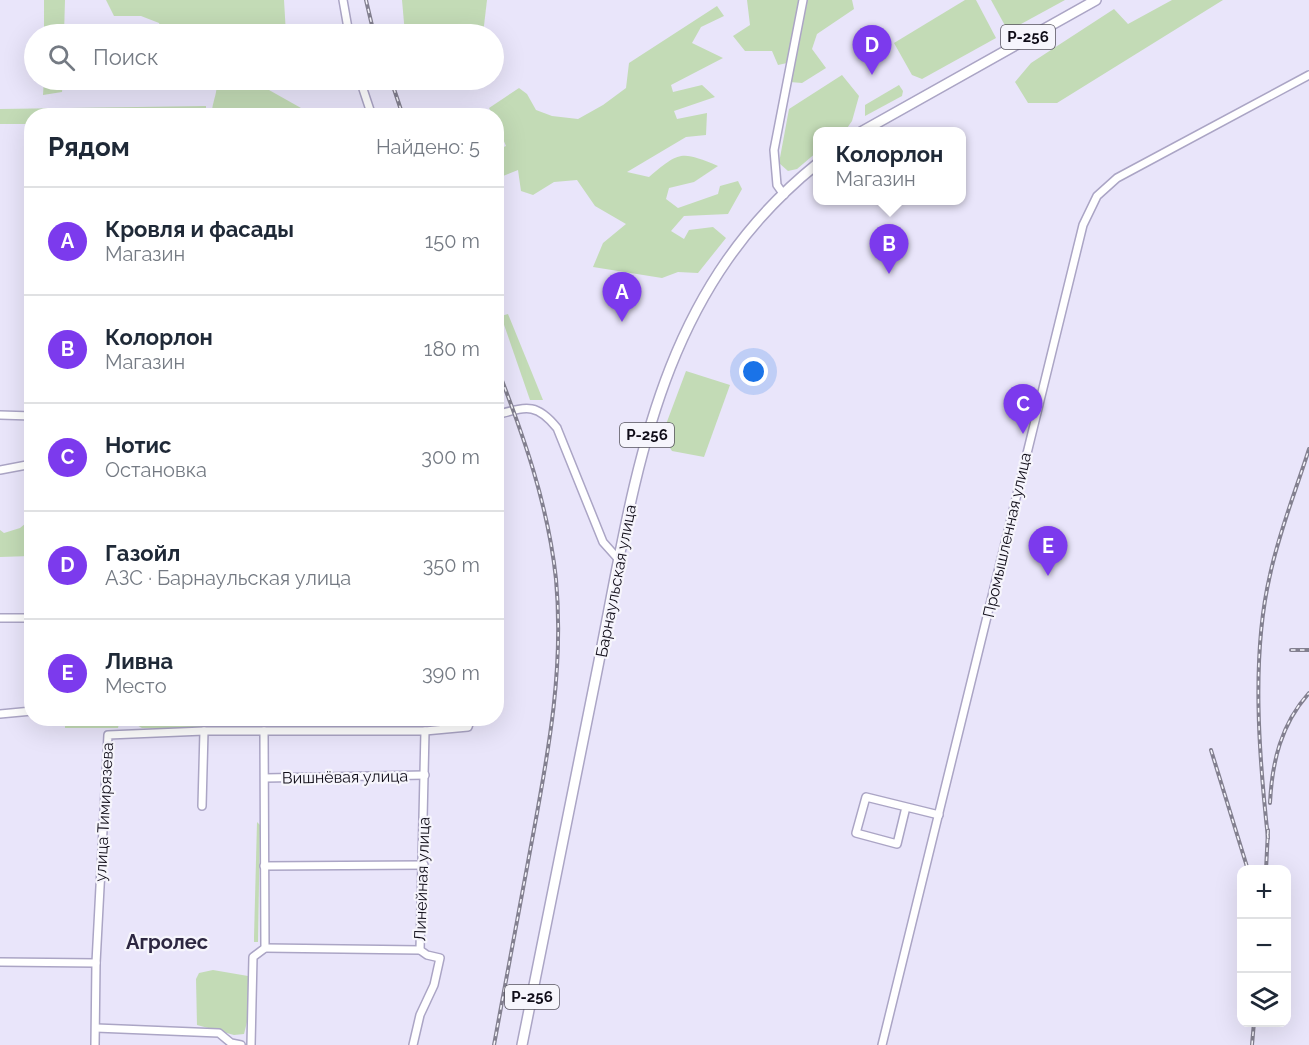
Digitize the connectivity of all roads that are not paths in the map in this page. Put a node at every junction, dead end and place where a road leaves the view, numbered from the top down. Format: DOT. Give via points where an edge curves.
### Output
graph roads {
  1 [pos="343,0"];
  2 [pos="803,0"];
  3 [pos="1096,0"];
  4 [pos="347,24"];
  5 [pos="1309,75"];
  6 [pos="363,90"];
  7 [pos="369,108"];
  8 [pos="870,127"];
  9 [pos="813,168"];
  10 [pos="784,195"];
  11 [pos="504,413"];
  12 [pos="0,416"];
  13 [pos="24,416"];
  14 [pos="24,466"];
  15 [pos="0,470"];
  16 [pos="620,561"];
  17 [pos="0,618"];
  18 [pos="24,618"];
  19 [pos="24,712"];
  20 [pos="0,714"];
  21 [pos="468,726"];
  22 [pos="204,731"];
  23 [pos="264,731"];
  24 [pos="425,731"];
  25 [pos="425,775"];
  26 [pos="264,778"];
  27 [pos="202,806"];
  28 [pos="906,807"];
  29 [pos="939,815"];
  30 [pos="424,865"];
  31 [pos="264,866"];
  32 [pos="264,948"];
  33 [pos="420,950"];
  34 [pos="0,962"];
  35 [pos="96,963"];
  36 [pos="96,1028"];
  37 [pos="230,1044"];
  38 [pos="95,1045"];
  39 [pos="241,1045"];
  40 [pos="251,1045"];
  41 [pos="413,1045"];
  42 [pos="522,1045"];
  43 [pos="882,1045"];
  1 -- 4 [label="street"];
  2 -- 10 [label="street" via="774,150 777,185"];
  3 -- 8 [label="highway, Р-256"];
  5 -- 29 [label="street, Промышленная улица" via="1117,178 1097,196 1083,225 1064,292"];
  6 -- 7 [label="street"];
  9 -- 10 [label="highway, Барнаульская улица / Р-256"];
  10 -- 16 [label="highway, Барнаульская улица / Р-256" via="723,268 673,355 650,422"];
  11 -- 16 [label="street" via="530,408 549,419 603,542"];
  12 -- 13 [label="street"];
  14 -- 15 [label="street"];
  16 -- 42 [label="highway, Барнаульская улица / Р-256"];
  17 -- 18 [label="street"];
  19 -- 20 [label="street"];
  21 -- 24 [label="street, улица Тимирязева"];
  22 -- 23 [label="street, улица Тимирязева"];
  22 -- 27 [label="street"];
  22 -- 35 [label="street, улица Тимирязева" via="106,737"];
  23 -- 24 [label="street, улица Тимирязева"];
  23 -- 26 [label="street"];
  24 -- 25 [label="street, Линейная улица"];
  25 -- 26 [label="street, Вишнёвая улица"];
  25 -- 30 [label="street, Линейная улица"];
  26 -- 31 [label="street"];
  28 -- 28 [label="street" via="866,797 856,833 897,844"];
  28 -- 29 [label="street"];
  29 -- 43 [label="street, Промышленная улица"];
  30 -- 31 [label="street"];
  30 -- 33 [label="street, Линейная улица"];
  31 -- 32 [label="street"];
  32 -- 33 [label="street"];
  32 -- 40 [label="street" via="253,957"];
  33 -- 41 [label="street, Линейная улица" via="440,958"];
  34 -- 35 [label="street"];
  35 -- 36 [label="street, улица Тимирязева"];
  36 -- 37 [label="street" via="219,1033"];
  36 -- 38 [label="street, улица Тимирязева"];
  37 -- 39 [label="street"];
}
